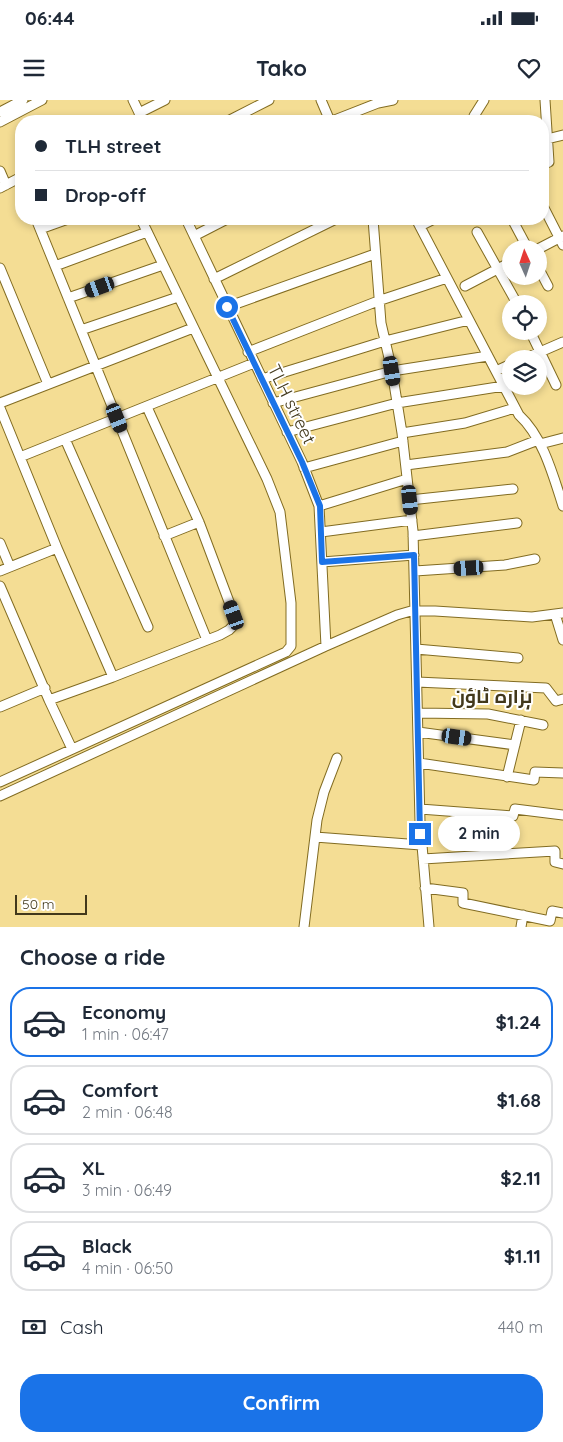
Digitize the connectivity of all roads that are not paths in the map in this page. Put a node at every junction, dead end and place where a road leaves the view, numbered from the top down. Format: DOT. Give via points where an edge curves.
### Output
graph roads {
  1 [pos="23,100"];
  2 [pos="42,100"];
  3 [pos="133,100"];
  4 [pos="165,100"];
  5 [pos="269,100"];
  6 [pos="321,100"];
  7 [pos="393,100"];
  8 [pos="484,100"];
  9 [pos="545,100"];
  10 [pos="377,102"];
  11 [pos="0,112"];
  12 [pos="140,115"];
  13 [pos="144,115"];
  14 [pos="240,115"];
  15 [pos="328,115"];
  16 [pos="346,115"];
  17 [pos="475,115"];
  18 [pos="546,115"];
  19 [pos="0,122"];
  20 [pos="563,135"];
  21 [pos="549,138"];
  22 [pos="0,171"];
  23 [pos="15,181"];
  24 [pos="3,186"];
  25 [pos="549,217"];
  26 [pos="38,225"];
  27 [pos="51,225"];
  28 [pos="144,225"];
  29 [pos="189,225"];
  30 [pos="215,225"];
  31 [pos="324,225"];
  32 [pos="373,225"];
  33 [pos="420,225"];
  34 [pos="515,225"];
  35 [pos="40,229"];
  36 [pos="147,232"];
  37 [pos="477,232"];
  38 [pos="194,236"];
  39 [pos="523,240"];
  40 [pos="562,240"];
  41 [pos="548,245"];
  42 [pos="375,254"];
  43 [pos="163,265"];
  44 [pos="55,266"];
  45 [pos="502,267"];
  46 [pos="0,268"];
  47 [pos="498,269"];
  48 [pos="447,278"];
  49 [pos="214,279"];
  50 [pos="465,286"];
  51 [pos="512,295"];
  52 [pos="178,296"];
  53 [pos="68,298"];
  54 [pos="378,301"];
  55 [pos="227,307"];
  56 [pos="469,320"];
  57 [pos="193,328"];
  58 [pos="81,330"];
  59 [pos="385,340"];
  60 [pos="563,342"];
  61 [pos="545,350"];
  62 [pos="248,352"];
  63 [pos="488,356"];
  64 [pos="254,363"];
  65 [pos="95,366"];
  66 [pos="547,366"];
  67 [pos="502,368"];
  68 [pos="496,370"];
  69 [pos="392,371"];
  70 [pos="218,378"];
  71 [pos="262,379"];
  72 [pos="502,382"];
  73 [pos="48,384"];
  74 [pos="556,385"];
  75 [pos="502,386"];
  76 [pos="508,395"];
  77 [pos="0,403"];
  78 [pos="273,403"];
  79 [pos="397,403"];
  80 [pos="147,407"];
  81 [pos="0,408"];
  82 [pos="515,408"];
  83 [pos="117,418"];
  84 [pos="287,432"];
  85 [pos="403,437"];
  86 [pos="563,438"];
  87 [pos="65,439"];
  88 [pos="539,442"];
  89 [pos="20,457"];
  90 [pos="406,465"];
  91 [pos="304,468"];
  92 [pos="407,479"];
  93 [pos="512,489"];
  94 [pos="410,500"];
  95 [pos="320,506"];
  96 [pos="563,506"];
  97 [pos="412,520"];
  98 [pos="199,522"];
  99 [pos="517,523"];
  100 [pos="321,532"];
  101 [pos="164,536"];
  102 [pos="413,536"];
  103 [pos="0,544"];
  104 [pos="57,548"];
  105 [pos="414,555"];
  106 [pos="535,559"];
  107 [pos="322,562"];
  108 [pos="10,567"];
  109 [pos="0,571"];
  110 [pos="414,571"];
  111 [pos="0,586"];
  112 [pos="416,611"];
  113 [pos="559,613"];
  114 [pos="148,627"];
  115 [pos="206,640"];
  116 [pos="563,640"];
  117 [pos="326,646"];
  118 [pos="416,649"];
  119 [pos="518,658"];
  120 [pos="113,677"];
  121 [pos="417,682"];
  122 [pos="45,688"];
  123 [pos="563,699"];
  124 [pos="50,700"];
  125 [pos="0,707"];
  126 [pos="418,713"];
  127 [pos="521,720"];
  128 [pos="543,724"];
  129 [pos="418,732"];
  130 [pos="515,745"];
  131 [pos="72,749"];
  132 [pos="336,758"];
  133 [pos="419,763"];
  134 [pos="563,773"];
  135 [pos="507,777"];
  136 [pos="0,782"];
  137 [pos="0,796"];
  138 [pos="420,809"];
  139 [pos="563,815"];
  140 [pos="315,837"];
  141 [pos="421,845"];
  142 [pos="422,860"];
  143 [pos="563,864"];
  144 [pos="425,888"];
  145 [pos="563,913"];
  146 [pos="523,915"];
  147 [pos="304,927"];
  148 [pos="429,927"];
  149 [pos="521,927"];
  1 -- 11 [label="street"];
  2 -- 19 [label="street"];
  3 -- 12 [label="street"];
  4 -- 13 [label="street"];
  5 -- 14 [label="street"];
  6 -- 15 [label="street"];
  7 -- 10 [label="street"];
  8 -- 17 [label="street"];
  9 -- 18 [label="street"];
  10 -- 16 [label="street"];
  20 -- 21 [label="street"];
  22 -- 24 [label="street"];
  23 -- 24 [label="street"];
  25 -- 40 [label="street"];
  26 -- 35 [label="street"];
  27 -- 35 [label="street"];
  28 -- 36 [label="street"];
  29 -- 38 [label="street, TLH street"];
  30 -- 38 [label="street"];
  31 -- 49 [label="street"];
  32 -- 42 [label="street"];
  33 -- 48 [label="street"];
  34 -- 39 [label="street"];
  35 -- 44 [label="street"];
  36 -- 43 [label="street"];
  36 -- 44 [label="street"];
  37 -- 47 [label="street"];
  38 -- 49 [label="street, TLH street"];
  40 -- 41 [label="street"];
  42 -- 54 [label="street"];
  42 -- 55 [label="street"];
  43 -- 52 [label="street"];
  43 -- 53 [label="street"];
  44 -- 53 [label="street"];
  45 -- 47 [label="street"];
  46 -- 73 [label="street"];
  47 -- 50 [label="street"];
  47 -- 51 [label="street"];
  48 -- 54 [label="street"];
  48 -- 56 [label="street"];
  49 -- 55 [label="street, TLH street"];
  52 -- 57 [label="street"];
  52 -- 58 [label="street"];
  53 -- 58 [label="street"];
  54 -- 59 [label="street"];
  54 -- 62 [label="street"];
  55 -- 62 [label="street, TLH street"];
  56 -- 59 [label="street"];
  56 -- 63 [label="street"];
  57 -- 65 [label="street"];
  57 -- 70 [label="street"];
  58 -- 65 [label="street"];
  59 -- 69 [label="street"];
  59 -- 71 [label="street"];
  60 -- 61 [label="street"];
  62 -- 64 [label="street, TLH street"];
  63 -- 68 [label="street"];
  63 -- 69 [label="street"];
  64 -- 70 [label="street"];
  64 -- 71 [label="street, TLH street"];
  65 -- 73 [label="street"];
  65 -- 83 [label="street"];
  66 -- 74 [label="street"];
  67 -- 68 [label="street"];
  68 -- 72 [label="street"];
  69 -- 78 [label="street"];
  69 -- 79 [label="street"];
  70 -- 80 [label="street"];
  70 -- 131 [label="street" via="280,512 291,602 291,646 286,652"];
  71 -- 78 [label="street, TLH street"];
  73 -- 77 [label="street"];
  75 -- 79 [label="street"];
  76 -- 82 [label="street"];
  78 -- 84 [label="street, TLH street"];
  79 -- 84 [label="street"];
  79 -- 85 [label="street"];
  80 -- 83 [label="street"];
  80 -- 98 [label="street"];
  81 -- 89 [label="street"];
  82 -- 85 [label="street"];
  82 -- 88 [label="street"];
  83 -- 87 [label="street"];
  83 -- 101 [label="street"];
  84 -- 91 [label="street, TLH street"];
  85 -- 90 [label="street"];
  85 -- 91 [label="street"];
  86 -- 88 [label="street"];
  87 -- 89 [label="street"];
  87 -- 114 [label="street"];
  88 -- 90 [label="street" via="507,452"];
  88 -- 96 [label="street"];
  89 -- 104 [label="street"];
  90 -- 92 [label="street"];
  91 -- 95 [label="street, TLH street"];
  92 -- 94 [label="street"];
  92 -- 95 [label="street"];
  93 -- 94 [label="street"];
  94 -- 97 [label="street"];
  95 -- 100 [label="street, TLH street"];
  97 -- 100 [label="street"];
  97 -- 102 [label="street"];
  98 -- 101 [label="street"];
  98 -- 115 [label="street" via="234,615 234,625 229,630"];
  99 -- 102 [label="street"];
  100 -- 107 [label="street, TLH street"];
  101 -- 115 [label="street"];
  102 -- 105 [label="street"];
  103 -- 108 [label="street"];
  104 -- 108 [label="street"];
  104 -- 120 [label="street"];
  105 -- 107 [label="street"];
  105 -- 110 [label="street"];
  106 -- 110 [label="street" via="505,565"];
  107 -- 117 [label="street, TLH street"];
  108 -- 109 [label="street"];
  110 -- 112 [label="street"];
  111 -- 122 [label="street"];
  112 -- 113 [label="street" via="532,617"];
  112 -- 117 [label="street"];
  112 -- 118 [label="street"];
  113 -- 116 [label="street"];
  115 -- 120 [label="street"];
  117 -- 137 [label="street"];
  118 -- 119 [label="street"];
  118 -- 121 [label="street"];
  120 -- 124 [label="street"];
  121 -- 123 [label="street" via="546,688 556,701"];
  121 -- 126 [label="street"];
  122 -- 124 [label="street"];
  122 -- 125 [label="street"];
  124 -- 131 [label="street"];
  126 -- 127 [label="street" via="488,714"];
  126 -- 129 [label="street"];
  127 -- 128 [label="street"];
  127 -- 130 [label="street"];
  129 -- 130 [label="street"];
  129 -- 133 [label="street"];
  130 -- 135 [label="street"];
  131 -- 136 [label="street"];
  132 -- 140 [label="street" via="324,792"];
  133 -- 135 [label="street"];
  133 -- 138 [label="street"];
  134 -- 135 [label="street" via="535,772 534,780"];
  138 -- 139 [label="street" via="514,816 515,809"];
  138 -- 141 [label="street"];
  140 -- 141 [label="street"];
  140 -- 147 [label="street"];
  141 -- 142 [label="street"];
  142 -- 143 [label="street" via="555,851 555,862"];
  142 -- 144 [label="street"];
  144 -- 146 [label="street" via="463,893 463,902"];
  144 -- 148 [label="street"];
  145 -- 146 [label="street" via="552,911 550,921"];
  146 -- 149 [label="street"];
}
